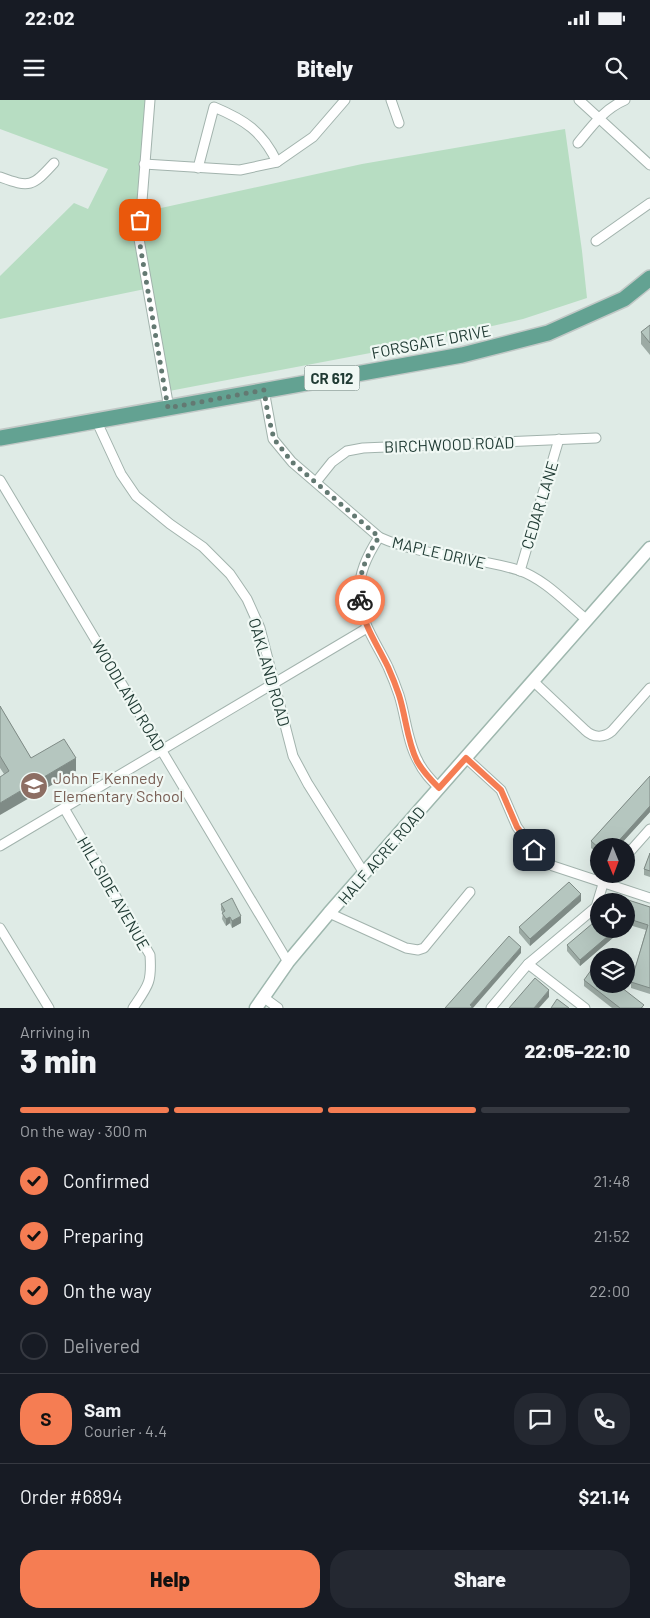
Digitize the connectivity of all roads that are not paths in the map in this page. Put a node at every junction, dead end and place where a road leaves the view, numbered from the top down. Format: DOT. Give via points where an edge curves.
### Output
graph roads {
  1 [pos="150,100"];
  2 [pos="345,100"];
  3 [pos="391,100"];
  4 [pos="578,100"];
  5 [pos="625,100"];
  6 [pos="598,119"];
  7 [pos="399,123"];
  8 [pos="578,143"];
  9 [pos="278,162"];
  10 [pos="54,163"];
  11 [pos="144,164"];
  12 [pos="650,165"];
  13 [pos="198,168"];
  14 [pos="0,177"];
  15 [pos="650,203"];
  16 [pos="596,241"];
  17 [pos="650,278"];
  18 [pos="264,390"];
  19 [pos="168,408"];
  20 [pos="96,420"];
  21 [pos="0,438"];
  22 [pos="596,438"];
  23 [pos="559,439"];
  24 [pos="0,480"];
  25 [pos="316,482"];
  26 [pos="379,537"];
  27 [pos="650,548"];
  28 [pos="520,571"];
  29 [pos="587,620"];
  30 [pos="367,628"];
  31 [pos="533,681"];
  32 [pos="275,683"];
  33 [pos="650,688"];
  34 [pos="163,750"];
  35 [pos="466,758"];
  36 [pos="439,788"];
  37 [pos="64,808"];
  38 [pos="650,829"];
  39 [pos="639,841"];
  40 [pos="650,844"];
  41 [pos="0,846"];
  42 [pos="635,846"];
  43 [pos="364,873"];
  44 [pos="603,884"];
  45 [pos="470,892"];
  46 [pos="650,898"];
  47 [pos="329,913"];
  48 [pos="0,928"];
  49 [pos="288,962"];
  50 [pos="528,964"];
  51 [pos="260,1003"];
  52 [pos="48,1008"];
  53 [pos="133,1008"];
  54 [pos="278,1008"];
  55 [pos="491,1008"];
  56 [pos="585,1008"];
  1 -- 11 [label="street"];
  2 -- 9 [label="street" via="313,137"];
  3 -- 7 [label="street"];
  4 -- 6 [label="street"];
  5 -- 6 [label="street"];
  6 -- 8 [label="street"];
  6 -- 12 [label="street"];
  9 -- 13 [label="street" via="240,170"];
  9 -- 13 [label="street" via="256,130 238,117 214,107"];
  10 -- 14 [label="street" via="29,184 18,184"];
  11 -- 13 [label="street"];
  11 -- 19 [label="street" via="139,239"];
  15 -- 16 [label="street"];
  17 -- 18 [label="main road, FORSGATE DRIVE / CR 612" via="624,299 548,332 462,355"];
  18 -- 19 [label="main road, FORSGATE DRIVE / CR 612"];
  18 -- 25 [label="street, MAPLE DRIVE" via="274,439 292,462"];
  19 -- 20 [label="main road, FORSGATE DRIVE / CR 612"];
  20 -- 21 [label="main road, FORSGATE DRIVE / CR 612"];
  20 -- 32 [label="street, OAKLAND ROAD" via="136,496 203,547 230,574 247,599 260,628"];
  22 -- 23 [label="street, BIRCHWOOD ROAD"];
  23 -- 25 [label="street, BIRCHWOOD ROAD" via="363,448 347,451 332,462"];
  23 -- 28 [label="street, CEDAR LANE"];
  24 -- 34 [label="street, WOODLAND ROAD"];
  25 -- 26 [label="street, MAPLE DRIVE"];
  26 -- 28 [label="street, MAPLE DRIVE" via="412,548"];
  26 -- 30 [label="street" via="364,563 359,580 361,612"];
  27 -- 29 [label="street, HALF ACRE ROAD"];
  28 -- 29 [label="street, MAPLE DRIVE" via="544,584"];
  29 -- 31 [label="street, HALF ACRE ROAD"];
  30 -- 32 [label="street"];
  30 -- 36 [label="street" via="399,696 418,763"];
  31 -- 33 [label="street" via="585,730 599,736 612,731"];
  31 -- 35 [label="street, HALF ACRE ROAD"];
  32 -- 34 [label="street"];
  32 -- 43 [label="street, OAKLAND ROAD" via="293,756"];
  34 -- 37 [label="street"];
  34 -- 49 [label="street, WOODLAND ROAD"];
  35 -- 36 [label="street, HALF ACRE ROAD"];
  35 -- 44 [label="street" via="501,790 517,827 534,850 553,866"];
  36 -- 43 [label="street, HALF ACRE ROAD"];
  37 -- 41 [label="street"];
  37 -- 53 [label="street, HILLSIDE AVENUE" via="150,955 149,984"];
  38 -- 39 [label="street"];
  39 -- 40 [label="street"];
  39 -- 42 [label="street"];
  43 -- 47 [label="street, HALF ACRE ROAD"];
  44 -- 46 [label="street"];
  44 -- 50 [label="street" via="596,907"];
  45 -- 47 [label="street" via="424,948 418,950 406,948"];
  47 -- 49 [label="street, HALF ACRE ROAD"];
  48 -- 52 [label="street"];
  49 -- 51 [label="street, HALF ACRE ROAD"];
  50 -- 55 [label="street"];
  50 -- 56 [label="street"];
  51 -- 54 [label="street"];
}
